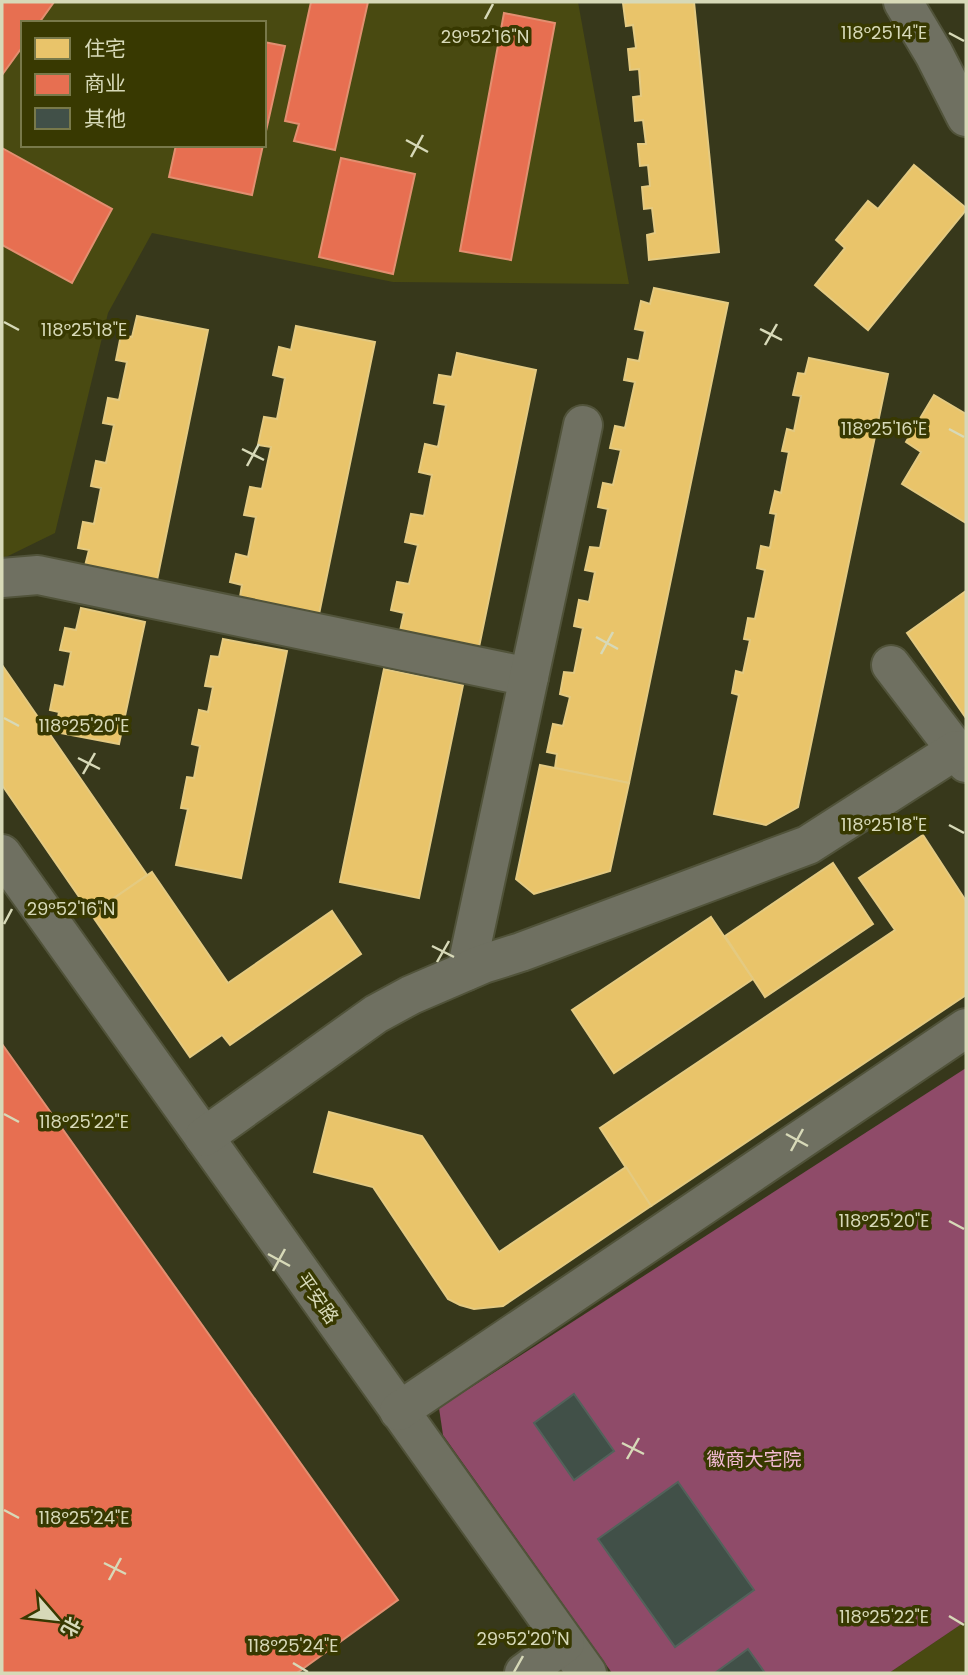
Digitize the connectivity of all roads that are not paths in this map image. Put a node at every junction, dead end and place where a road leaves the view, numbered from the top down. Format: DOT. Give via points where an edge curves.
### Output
graph roads {
  1 [pos="903,2"];
  2 [pos="966,117"];
  3 [pos="583,425"];
  4 [pos="2,578"];
  5 [pos="891,665"];
  6 [pos="529,677"];
  7 [pos="961,756"];
  8 [pos="2,854"];
  9 [pos="466,971"];
  10 [pos="966,1028"];
  11 [pos="204,1137"];
  12 [pos="399,1411"];
  13 [pos="576,1658"];
  14 [pos="524,1673"];
  1 -- 2 [label="street"];
  3 -- 6 [label="street"];
  4 -- 6 [label="street" via="38,575"];
  5 -- 7 [label="street"];
  6 -- 9 [label="street"];
  7 -- 9 [label="street" via="807,845"];
  8 -- 11 [label="street, 平安路"];
  9 -- 11 [label="street" via="376,1014"];
  10 -- 12 [label="street"];
  11 -- 12 [label="street, 平安路"];
  12 -- 13 [label="street, 平安路"];
  13 -- 14 [label="street"];
}
